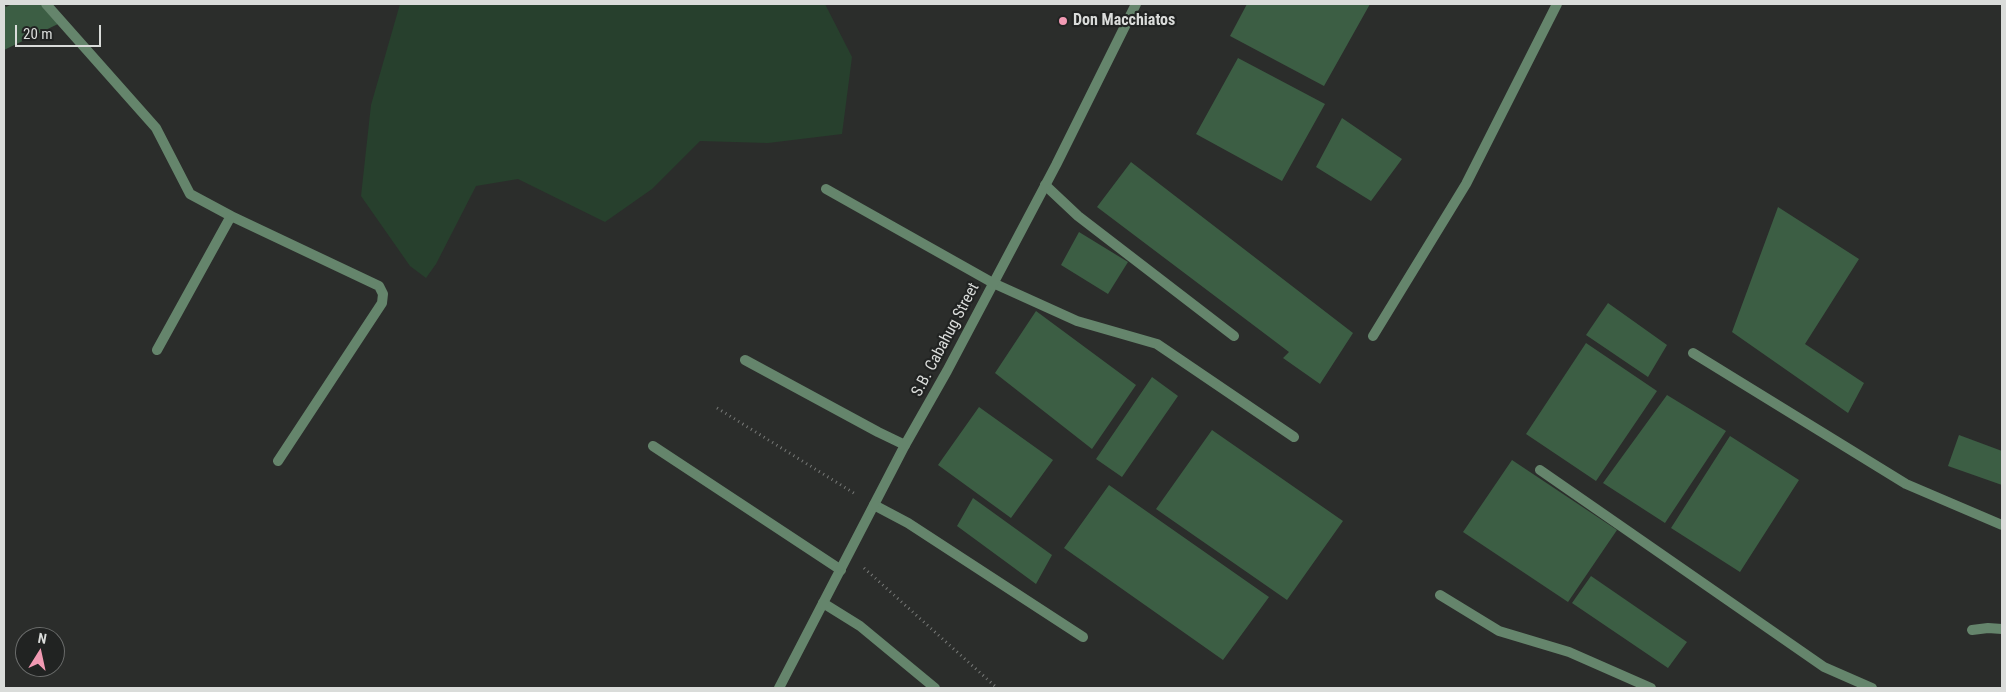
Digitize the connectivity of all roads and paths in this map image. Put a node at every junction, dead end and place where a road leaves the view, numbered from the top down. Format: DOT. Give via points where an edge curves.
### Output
graph roads {
  1 [pos="46,4"];
  2 [pos="1136,4"];
  3 [pos="1557,4"];
  4 [pos="1045,185"];
  5 [pos="826,189"];
  6 [pos="231,216"];
  7 [pos="993,283"];
  8 [pos="1234,336"];
  9 [pos="1373,336"];
  10 [pos="157,350"];
  11 [pos="1693,353"];
  12 [pos="745,360"];
  13 [pos="717,408"];
  14 [pos="1294,437"];
  15 [pos="905,445"];
  16 [pos="653,446"];
  17 [pos="278,461"];
  18 [pos="1540,470"];
  19 [pos="874,505"];
  20 [pos="2002,525"];
  21 [pos="841,570"];
  22 [pos="872,574"];
  23 [pos="1440,595"];
  24 [pos="823,603"];
  25 [pos="2002,629"];
  26 [pos="1972,630"];
  27 [pos="1083,637"];
  28 [pos="779,688"];
  29 [pos="935,688"];
  30 [pos="997,688"];
  31 [pos="1651,688"];
  32 [pos="1872,688"];
  1 -- 6 [label="street" via="156,128 190,194"];
  2 -- 4 [label="street, S.B. Cabahug Street"];
  3 -- 9 [label="street" via="1466,184"];
  4 -- 7 [label="street, S.B. Cabahug Street"];
  4 -- 8 [label="street" via="1078,216"];
  5 -- 7 [label="street"];
  6 -- 10 [label="street"];
  6 -- 17 [label="street" via="379,286 383,294 382,303"];
  7 -- 14 [label="street" via="1077,321 1157,344"];
  7 -- 15 [label="street, S.B. Cabahug Street"];
  11 -- 20 [label="street" via="1906,484"];
  12 -- 15 [label="street"];
  13 -- 19 [label="path"];
  15 -- 19 [label="street, S.B. Cabahug Street"];
  16 -- 21 [label="street"];
  18 -- 32 [label="street" via="1824,667"];
  19 -- 21 [label="street, S.B. Cabahug Street"];
  19 -- 27 [label="street" via="908,523"];
  21 -- 24 [label="street, S.B. Cabahug Street"];
  22 -- 30 [label="path"];
  23 -- 31 [label="street" via="1499,631 1569,652"];
  24 -- 28 [label="street, S.B. Cabahug Street"];
  24 -- 29 [label="street" via="860,626"];
  25 -- 26 [label="street"];
}
